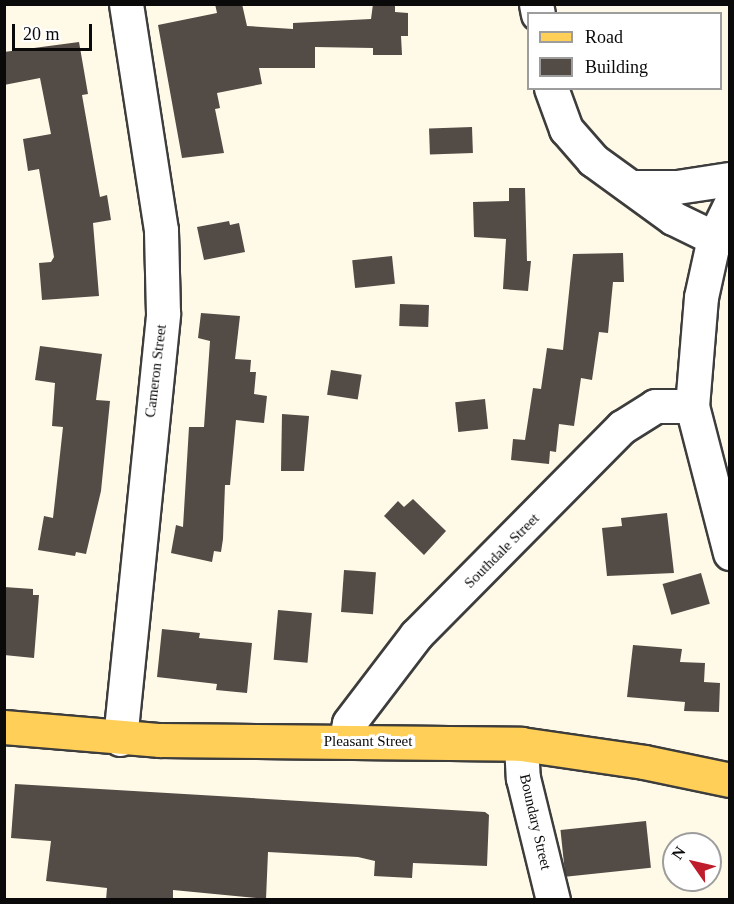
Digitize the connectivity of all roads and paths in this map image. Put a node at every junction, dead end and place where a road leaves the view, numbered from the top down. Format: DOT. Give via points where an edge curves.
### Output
graph roads {
  1 [pos="126,4"];
  2 [pos="552,90"];
  3 [pos="729,179"];
  4 [pos="635,187"];
  5 [pos="729,205"];
  6 [pos="722,238"];
  7 [pos="692,406"];
  8 [pos="729,553"];
  9 [pos="4,727"];
  10 [pos="120,739"];
  11 [pos="345,741"];
  12 [pos="521,744"];
  13 [pos="729,780"];
  14 [pos="553,900"];
  1 -- 10 [label="street, Cameron Street" via="161,230 164,302"];
  2 -- 4 [label="street" via="566,129 593,160"];
  3 -- 4 [label="street" via="677,187"];
  4 -- 6 [label="street" via="673,218"];
  5 -- 6 [label="street"];
  6 -- 7 [label="street" via="693,357"];
  7 -- 8 [label="street"];
  7 -- 11 [label="street, Southdale Street" via="655,406 622,427 416,635 349,723"];
  9 -- 10 [label="main road, Pleasant Street"];
  10 -- 11 [label="main road, Pleasant Street"];
  11 -- 12 [label="main road, Pleasant Street"];
  12 -- 13 [label="main road, Pleasant Street" via="644,762"];
  12 -- 14 [label="street, Boundary Street" via="523,778"];
}
